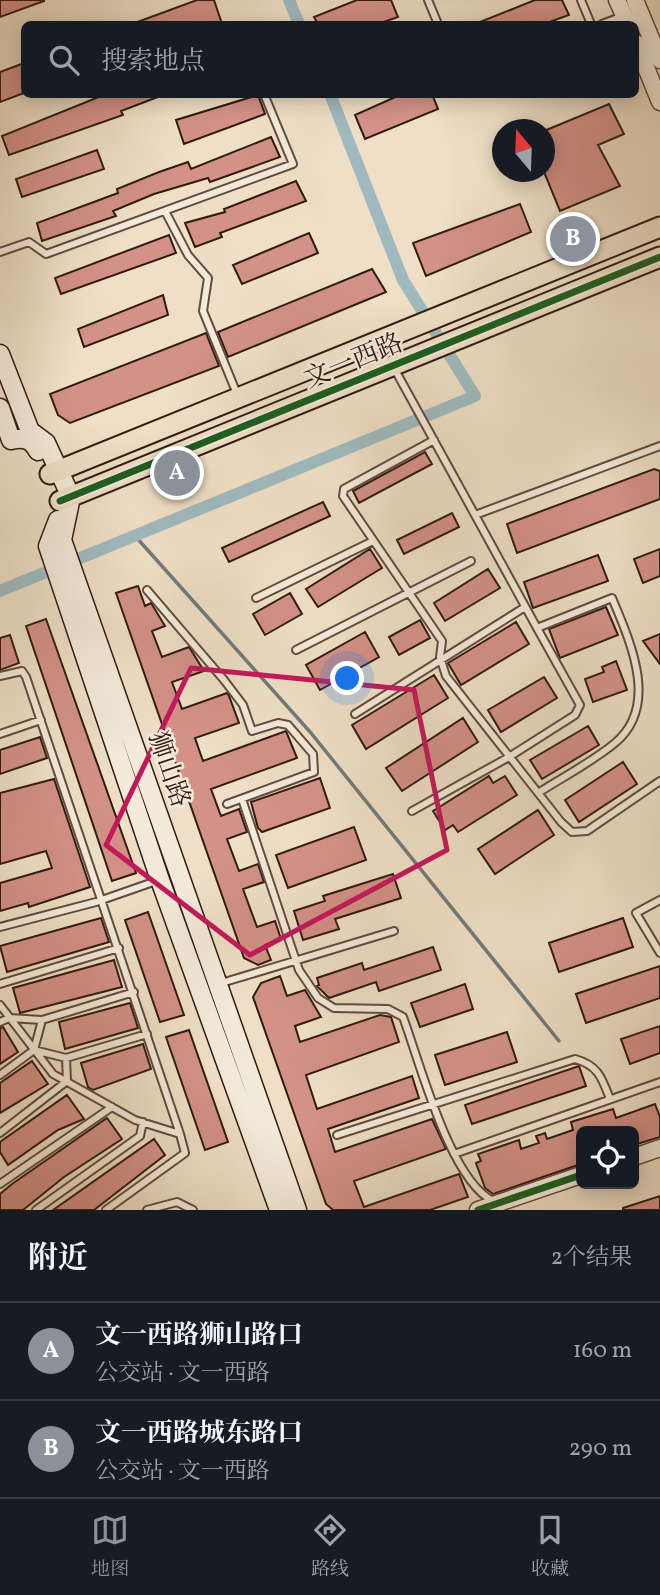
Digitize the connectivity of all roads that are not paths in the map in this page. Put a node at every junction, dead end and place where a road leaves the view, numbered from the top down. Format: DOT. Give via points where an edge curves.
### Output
graph roads {
  1 [pos="428,0"];
  2 [pos="581,0"];
  3 [pos="617,0"];
  4 [pos="635,0"];
  5 [pos="626,20"];
  6 [pos="437,21"];
  7 [pos="590,21"];
  8 [pos="639,52"];
  9 [pos="660,60"];
  10 [pos="266,98"];
  11 [pos="660,102"];
  12 [pos="165,211"];
  13 [pos="660,227"];
  14 [pos="0,252"];
  15 [pos="660,257"];
  16 [pos="0,354"];
  17 [pos="400,364"];
  18 [pos="237,396"];
  19 [pos="0,408"];
  20 [pos="434,440"];
  21 [pos="6,442"];
  22 [pos="660,446"];
  23 [pos="55,472"];
  24 [pos="66,499"];
  25 [pos="475,515"];
  26 [pos="373,541"];
  27 [pos="471,561"];
  28 [pos="71,590"];
  29 [pos="147,590"];
  30 [pos="407,592"];
  31 [pos="256,598"];
  32 [pos="526,607"];
  33 [pos="537,628"];
  34 [pos="296,650"];
  35 [pos="441,660"];
  36 [pos="0,676"];
  37 [pos="355,715"];
  38 [pos="41,720"];
  39 [pos="0,734"];
  40 [pos="509,757"];
  41 [pos="660,781"];
  42 [pos="538,793"];
  43 [pos="242,799"];
  44 [pos="227,804"];
  45 [pos="412,811"];
  46 [pos="160,880"];
  47 [pos="103,900"];
  48 [pos="660,900"];
  49 [pos="0,927"];
  50 [pos="394,931"];
  51 [pos="119,948"];
  52 [pos="660,953"];
  53 [pos="297,960"];
  54 [pos="218,984"];
  55 [pos="0,985"];
  56 [pos="134,992"];
  57 [pos="0,1005"];
  58 [pos="9,1018"];
  59 [pos="42,1020"];
  60 [pos="0,1022"];
  61 [pos="148,1034"];
  62 [pos="34,1050"];
  63 [pos="66,1058"];
  64 [pos="0,1075"];
  65 [pos="67,1081"];
  66 [pos="660,1082"];
  67 [pos="610,1099"];
  68 [pos="434,1102"];
  69 [pos="112,1107"];
  70 [pos="143,1122"];
  71 [pos="0,1133"];
  72 [pos="180,1134"];
  73 [pos="337,1135"];
  74 [pos="660,1148"];
  75 [pos="454,1154"];
  76 [pos="639,1155"];
  77 [pos="576,1177"];
  78 [pos="0,1184"];
  79 [pos="499,1207"];
  80 [pos="36,1210"];
  81 [pos="107,1210"];
  82 [pos="147,1210"];
  83 [pos="193,1210"];
  84 [pos="279,1210"];
  85 [pos="297,1210"];
  86 [pos="478,1210"];
  1 -- 6 [label="lane"];
  2 -- 7 [label="lane"];
  3 -- 5 [label="street"];
  4 -- 9 [label="street"];
  8 -- 11 [label="street"];
  10 -- 12 [label="lane" via="293,164"];
  12 -- 14 [label="lane" via="46,254 29,242"];
  12 -- 18 [label="lane" via="188,256 208,278 204,311"];
  13 -- 18 [label="main road, 文一西路"];
  15 -- 17 [label="main road, 文一西路"];
  16 -- 23 [label="main road" via="30,431 46,443"];
  17 -- 20 [label="lane" via="410,397"];
  17 -- 24 [label="main road, 文一西路"];
  18 -- 23 [label="main road, 文一西路"];
  19 -- 21 [label="main road"];
  20 -- 25 [label="lane"];
  20 -- 26 [label="lane" via="344,489 342,496"];
  21 -- 23 [label="main road" via="23,437 33,442"];
  22 -- 25 [label="lane"];
  23 -- 24 [label="main road"];
  24 -- 28 [label="main road, 狮山路" via="55,543"];
  25 -- 32 [label="lane"];
  26 -- 30 [label="lane"];
  26 -- 31 [label="lane"];
  27 -- 30 [label="lane"];
  28 -- 46 [label="main road, 狮山路"];
  28 -- 54 [label="main road, 狮山路"];
  29 -- 43 [label="lane" via="225,680 243,705 252,731 278,723 288,725 313,754 314,772"];
  30 -- 34 [label="lane"];
  30 -- 35 [label="lane" via="442,641"];
  32 -- 33 [label="lane"];
  32 -- 35 [label="lane"];
  33 -- 40 [label="lane" via="580,705 575,715"];
  33 -- 42 [label="lane" via="612,598 630,639 640,685 634,717 617,742"];
  35 -- 37 [label="lane"];
  35 -- 40 [label="lane" via="446,676"];
  36 -- 38 [label="lane" via="22,671"];
  38 -- 39 [label="lane"];
  38 -- 47 [label="lane"];
  40 -- 42 [label="lane"];
  40 -- 45 [label="lane"];
  41 -- 42 [label="lane" via="587,831 572,832"];
  43 -- 44 [label="lane"];
  43 -- 53 [label="lane"];
  46 -- 47 [label="lane"];
  46 -- 84 [label="main road, 狮山路"];
  47 -- 49 [label="lane"];
  47 -- 51 [label="lane"];
  48 -- 52 [label="lane" via="636,913"];
  50 -- 53 [label="lane"];
  51 -- 55 [label="lane"];
  51 -- 56 [label="lane"];
  53 -- 54 [label="lane"];
  53 -- 68 [label="lane" via="318,998 334,1008 388,1009 403,1017"];
  54 -- 85 [label="main road, 狮山路"];
  56 -- 59 [label="lane"];
  56 -- 61 [label="lane"];
  57 -- 58 [label="lane"];
  58 -- 59 [label="lane"];
  58 -- 60 [label="lane"];
  58 -- 62 [label="lane"];
  59 -- 62 [label="lane"];
  61 -- 63 [label="lane"];
  61 -- 72 [label="lane"];
  62 -- 63 [label="lane"];
  62 -- 64 [label="lane"];
  62 -- 65 [label="lane" via="53,1074"];
  63 -- 65 [label="lane"];
  65 -- 69 [label="lane"];
  65 -- 71 [label="lane"];
  66 -- 67 [label="lane"];
  67 -- 68 [label="lane" via="600,1073 590,1063 575,1059"];
  67 -- 75 [label="lane"];
  68 -- 73 [label="lane"];
  68 -- 75 [label="lane"];
  69 -- 70 [label="lane"];
  69 -- 78 [label="lane"];
  70 -- 72 [label="lane"];
  70 -- 80 [label="lane" via="140,1136"];
  72 -- 81 [label="lane" via="185,1153"];
  74 -- 76 [label="street"];
  75 -- 79 [label="lane" via="481,1195"];
  77 -- 79 [label="street"];
  79 -- 86 [label="street"];
  82 -- 83 [label="lane" via="177,1202"];
}
